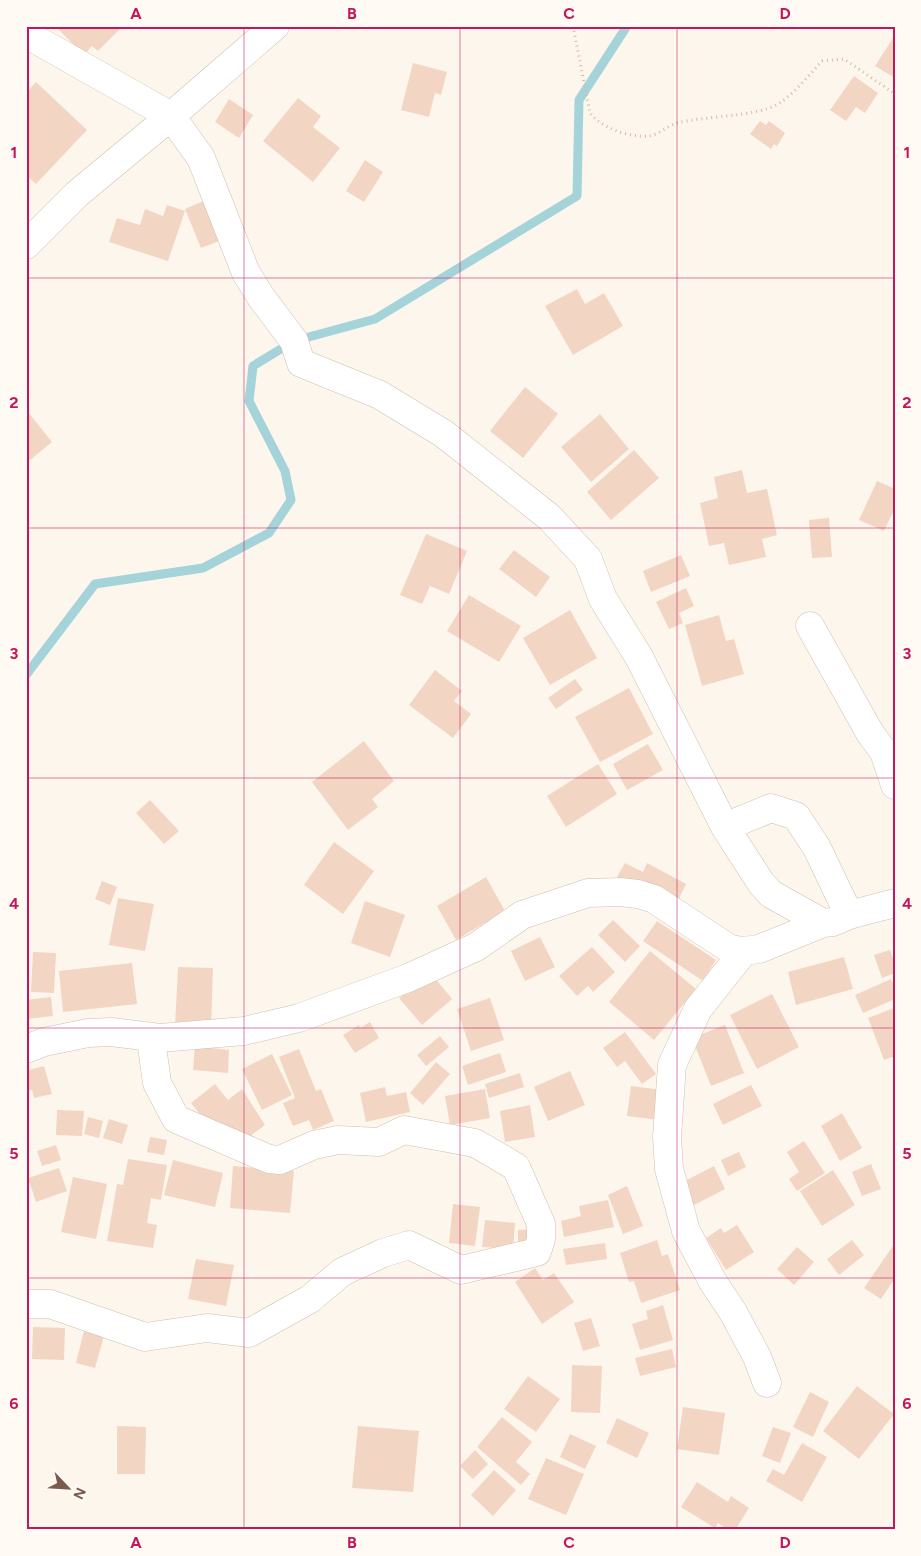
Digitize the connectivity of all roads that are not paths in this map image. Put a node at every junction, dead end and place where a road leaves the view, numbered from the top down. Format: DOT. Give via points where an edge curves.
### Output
graph roads {
  1 [pos="275,26"];
  2 [pos="26,34"];
  3 [pos="171,116"];
  4 [pos="26,245"];
  5 [pos="810,626"];
  6 [pos="895,785"];
  7 [pos="725,827"];
  8 [pos="889,904"];
  9 [pos="849,915"];
  10 [pos="823,923"];
  11 [pos="744,951"];
  12 [pos="152,1039"];
  13 [pos="26,1048"];
  14 [pos="26,1304"];
  15 [pos="767,1383"];
  1 -- 3 [label="street"];
  2 -- 3 [label="street"];
  3 -- 4 [label="street" via="78,194"];
  3 -- 7 [label="street" via="201,158 246,273 294,341 301,363 380,395 444,434 549,517 588,559 603,599 640,657"];
  5 -- 6 [label="street" via="884,752"];
  7 -- 9 [label="street" via="771,808 796,816 817,848"];
  7 -- 10 [label="street" via="771,894"];
  8 -- 9 [label="street"];
  9 -- 10 [label="street"];
  10 -- 11 [label="street" via="778,942"];
  11 -- 12 [label="street" via="730,949 654,899 638,894 588,893 522,916 476,947 408,978 299,1018 244,1031"];
  11 -- 15 [label="street" via="698,1009 672,1065 667,1137 669,1169 686,1231 757,1357"];
  12 -- 13 [label="street" via="111,1032 88,1033"];
  12 -- 14 [label="street" via="157,1083 176,1119 269,1159 280,1160 314,1144 338,1140 379,1142 404,1130 476,1143 516,1167 541,1224 537,1252 461,1270 409,1245 342,1272 310,1299 249,1333 207,1328 145,1337 50,1304"];
}
